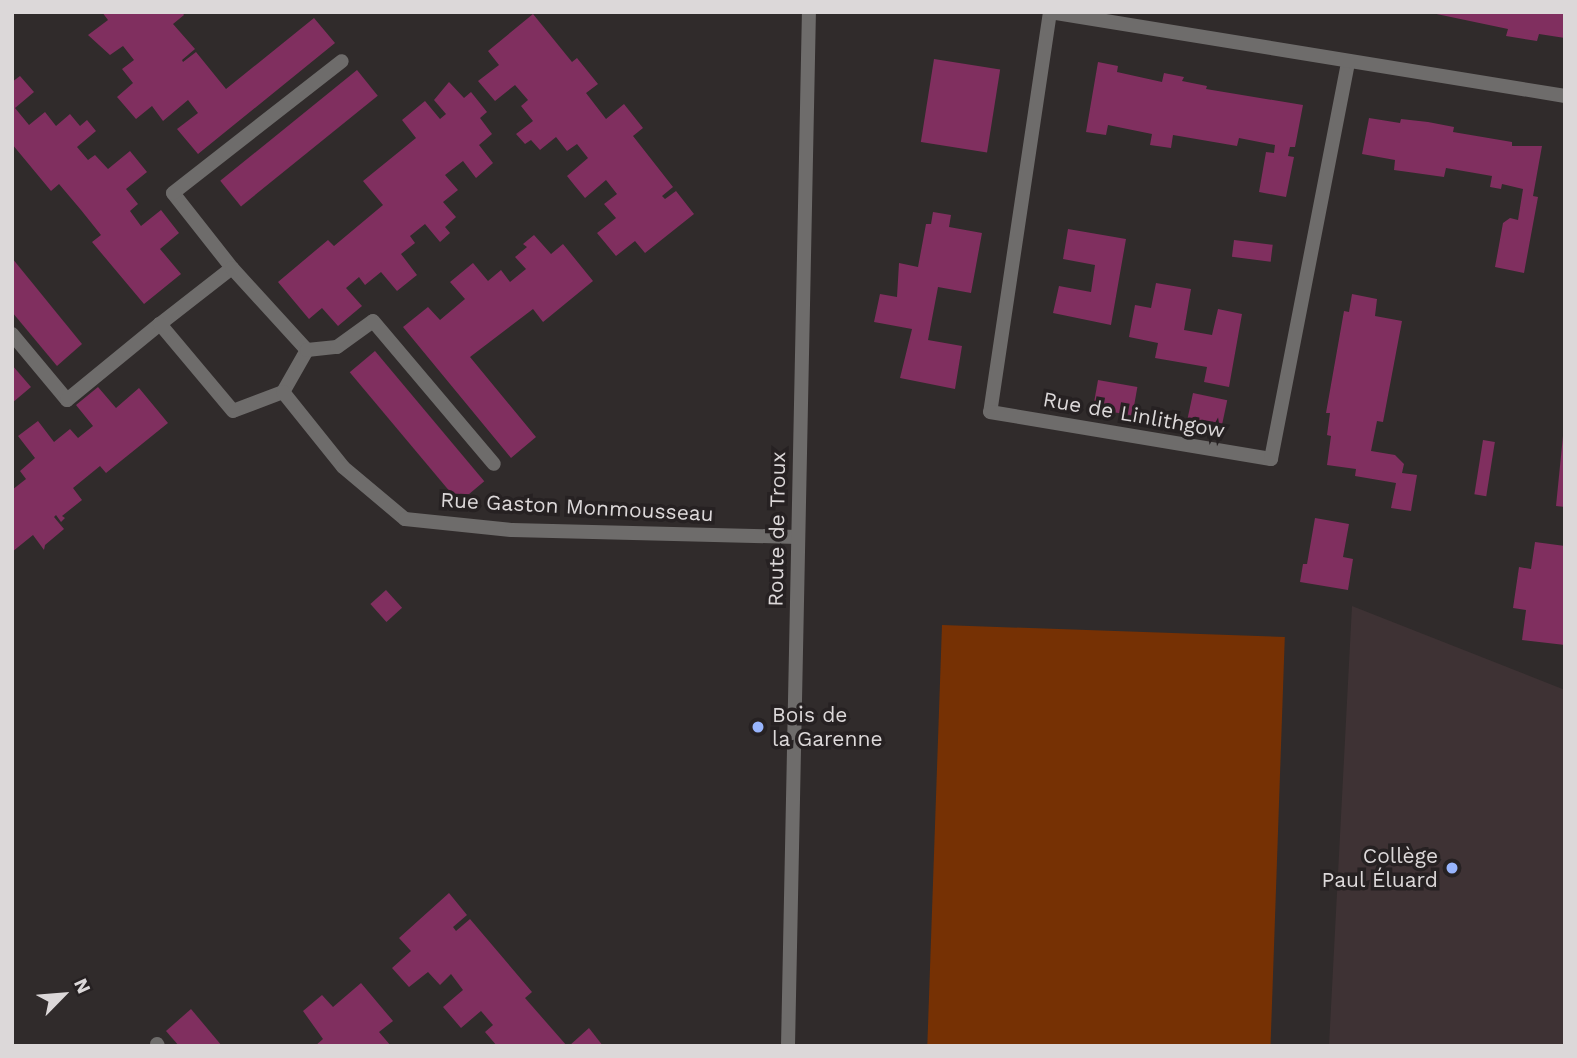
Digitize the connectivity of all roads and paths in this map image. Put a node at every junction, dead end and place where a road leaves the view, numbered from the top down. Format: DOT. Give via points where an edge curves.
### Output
graph roads {
  1 [pos="809,12"];
  2 [pos="1050,12"];
  3 [pos="342,61"];
  4 [pos="1348,62"];
  5 [pos="1565,96"];
  6 [pos="232,268"];
  7 [pos="160,324"];
  8 [pos="12,334"];
  9 [pos="307,350"];
  10 [pos="283,392"];
  11 [pos="494,464"];
  12 [pos="798,537"];
  13 [pos="788,1046"];
  1 -- 12 [label="street, Route de Troux"];
  2 -- 4 [label="street, Rue de Linlithgow"];
  2 -- 4 [label="street, Rue de Linlithgow" via="990,412 1271,459"];
  3 -- 6 [label="street" via="173,193"];
  4 -- 5 [label="street, Rue de Linlithgow"];
  6 -- 7 [label="street"];
  6 -- 9 [label="street"];
  7 -- 8 [label="street" via="68,400"];
  7 -- 10 [label="street" via="233,411"];
  9 -- 10 [label="street"];
  9 -- 11 [label="street, Rue Gaston Monmousseau" via="337,347 373,321"];
  10 -- 12 [label="street, Rue Gaston Monmousseau" via="344,467 405,519 512,530"];
  12 -- 13 [label="street, Route de Troux"];
}
